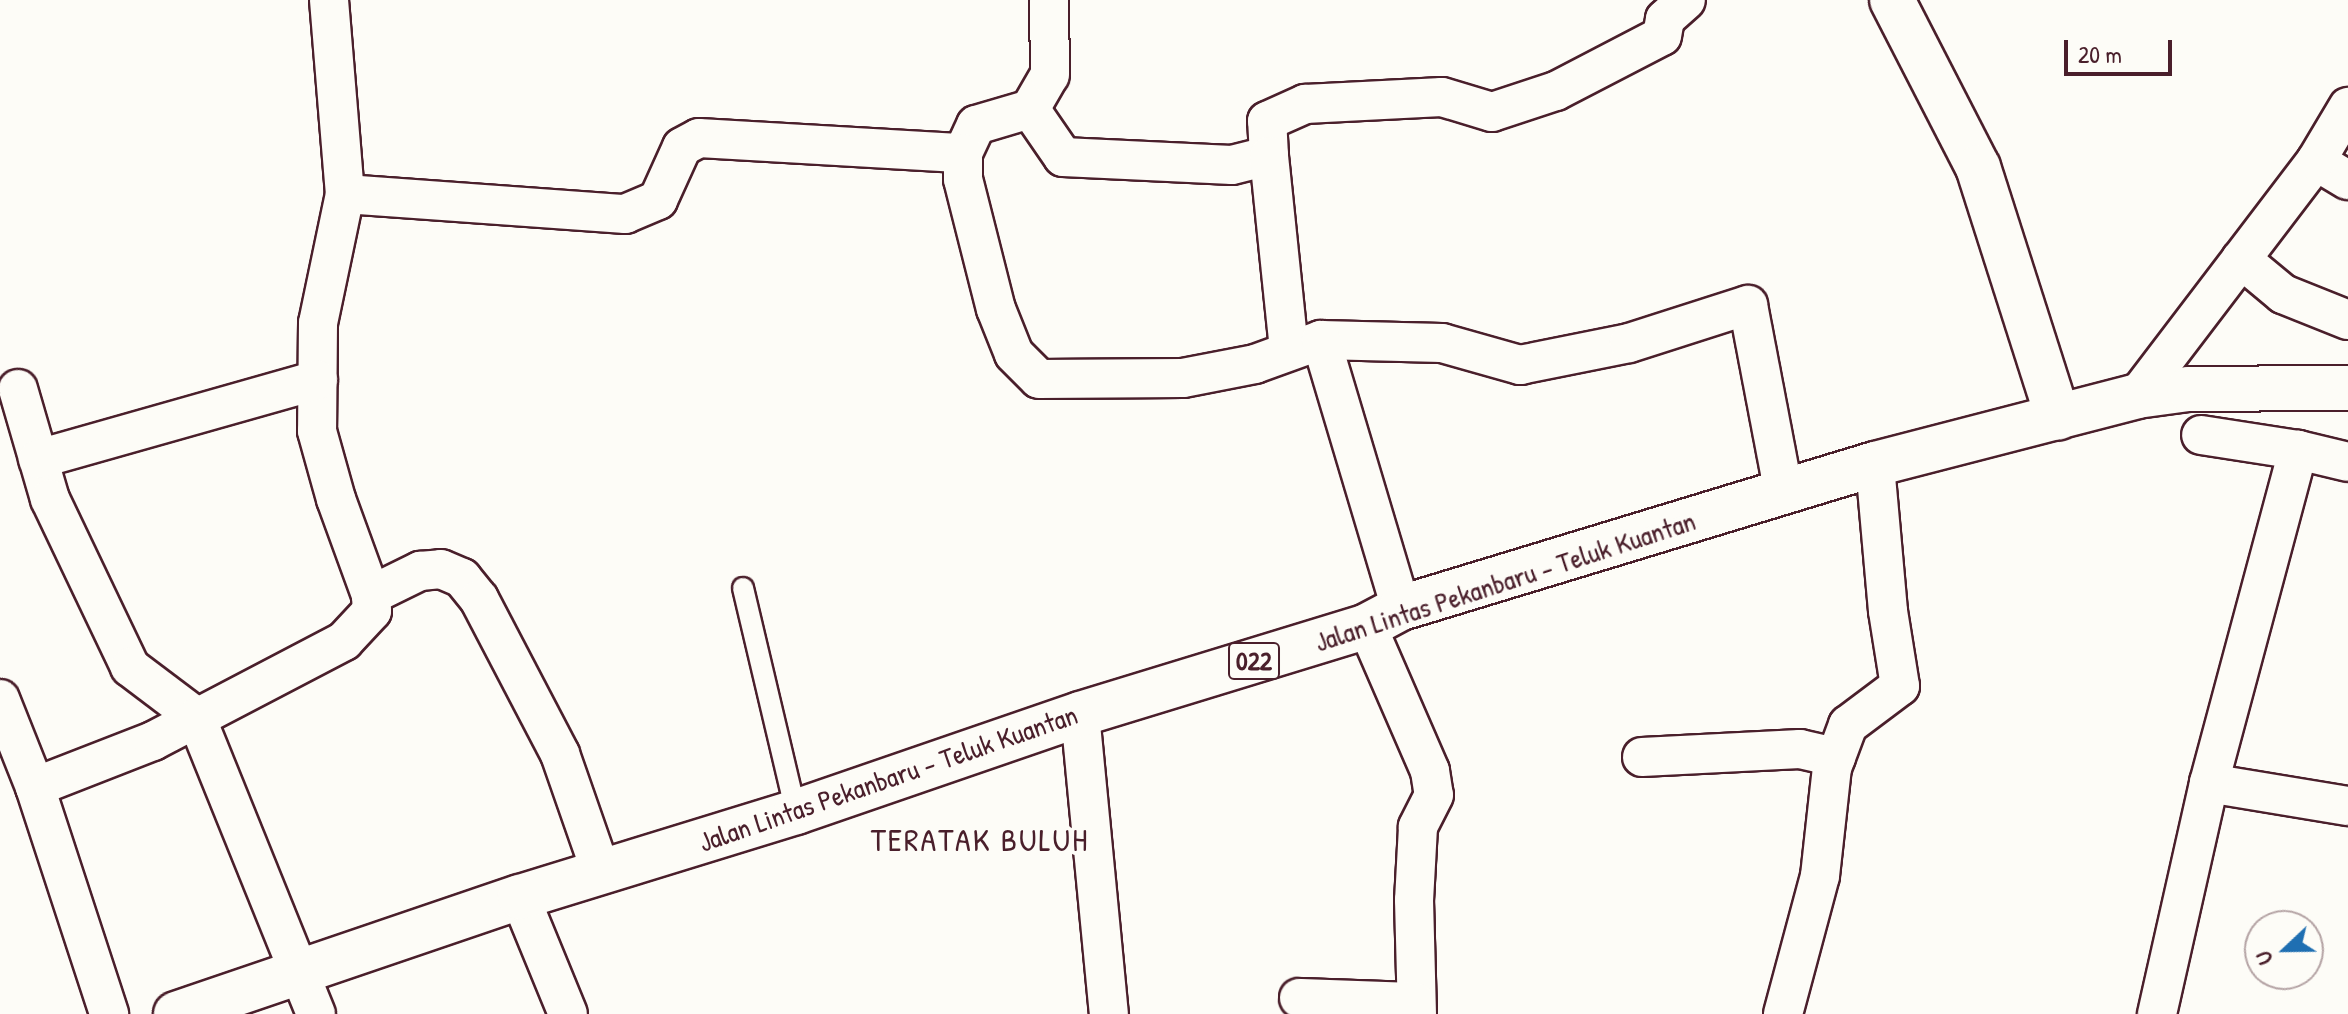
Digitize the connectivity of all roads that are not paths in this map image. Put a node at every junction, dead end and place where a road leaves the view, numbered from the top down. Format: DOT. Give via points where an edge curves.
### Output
graph roads {
  1 [pos="329,0"];
  2 [pos="1049,0"];
  3 [pos="1686,0"];
  4 [pos="1892,0"];
  5 [pos="2348,107"];
  6 [pos="1030,109"];
  7 [pos="963,153"];
  8 [pos="1269,156"];
  9 [pos="2332,171"];
  10 [pos="345,194"];
  11 [pos="2241,259"];
  12 [pos="2348,320"];
  13 [pos="1305,344"];
  14 [pos="318,380"];
  15 [pos="2348,388"];
  16 [pos="18,389"];
  17 [pos="2137,396"];
  18 [pos="2058,418"];
  19 [pos="2201,435"];
  20 [pos="2298,450"];
  21 [pos="38,459"];
  22 [pos="2348,462"];
  23 [pos="1875,464"];
  24 [pos="1784,494"];
  25 [pos="743,588"];
  26 [pos="371,595"];
  27 [pos="1384,617"];
  28 [pos="0,699"];
  29 [pos="1080,714"];
  30 [pos="196,717"];
  31 [pos="1642,757"];
  32 [pos="1836,757"];
  33 [pos="2209,783"];
  34 [pos="35,787"];
  35 [pos="2348,806"];
  36 [pos="796,812"];
  37 [pos="601,872"];
  38 [pos="520,897"];
  39 [pos="301,974"];
  40 [pos="1299,998"];
  41 [pos="1416,1008"];
  42 [pos="109,1014"];
  43 [pos="176,1014"];
  44 [pos="316,1014"];
  45 [pos="568,1014"];
  46 [pos="1109,1014"];
  47 [pos="1783,1014"];
  48 [pos="2157,1014"];
  1 -- 10 [label="street"];
  2 -- 6 [label="street" via="1050,75"];
  3 -- 8 [label="street" via="1665,19 1662,36 1556,91 1492,112 1442,97 1305,104 1267,121"];
  4 -- 18 [label="main road" via="1978,167"];
  5 -- 9 [label="street"];
  6 -- 7 [label="street" via="976,125"];
  6 -- 8 [label="street" via="1063,157 1076,160 1232,165"];
  7 -- 10 [label="street" via="699,138 682,147 658,200 625,214"];
  7 -- 13 [label="street" via="963,179 996,309 1014,354 1039,379 1183,378 1255,364"];
  8 -- 13 [label="street"];
  9 -- 11 [label="street"];
  10 -- 14 [label="street" via="318,323"];
  11 -- 12 [label="street" via="2283,294"];
  11 -- 17 [label="street"];
  13 -- 24 [label="street" via="1442,343 1520,365 1629,343 1748,305"];
  13 -- 27 [label="street"];
  14 -- 21 [label="street"];
  14 -- 26 [label="street" via="317,431"];
  15 -- 17 [label="main road, Jalan Lintas Pekanbaru - Teluk Kuantan / 022" via="2189,389"];
  16 -- 21 [label="street"];
  17 -- 18 [label="main road, Jalan Lintas Pekanbaru - Teluk Kuantan / 022"];
  18 -- 23 [label="main road, Jalan Lintas Pekanbaru - Teluk Kuantan / 022"];
  19 -- 20 [label="street"];
  20 -- 22 [label="street"];
  20 -- 33 [label="street"];
  21 -- 30 [label="street" via="50,499 130,667"];
  23 -- 24 [label="main road, Jalan Lintas Pekanbaru - Teluk Kuantan / 022"];
  23 -- 32 [label="street" via="1900,686 1848,725"];
  24 -- 27 [label="main road, Jalan Lintas Pekanbaru - Teluk Kuantan / 022"];
  25 -- 36 [label="lane"];
  26 -- 30 [label="street" via="372,611 344,641"];
  26 -- 37 [label="street" via="420,571 441,569 462,578 479,599 560,754"];
  27 -- 29 [label="main road, Jalan Lintas Pekanbaru - Teluk Kuantan / 022"];
  27 -- 41 [label="street" via="1434,795 1418,827"];
  28 -- 34 [label="street"];
  29 -- 36 [label="main road, Jalan Lintas Pekanbaru - Teluk Kuantan / 022"];
  29 -- 46 [label="street"];
  30 -- 34 [label="street" via="153,741"];
  30 -- 39 [label="street"];
  31 -- 32 [label="street" via="1800,749"];
  32 -- 47 [label="street" via="1820,876"];
  33 -- 35 [label="street"];
  33 -- 48 [label="street"];
  34 -- 42 [label="street"];
  36 -- 37 [label="main road, Jalan Lintas Pekanbaru - Teluk Kuantan / 022"];
  37 -- 38 [label="main road, Jalan Lintas Pekanbaru - Teluk Kuantan / 022"];
  38 -- 39 [label="main road, Jalan Lintas Pekanbaru - Teluk Kuantan / 022"];
  38 -- 45 [label="street"];
  39 -- 43 [label="main road, Jalan Lintas Pekanbaru - Teluk Kuantan / 022"];
  39 -- 44 [label="street"];
  40 -- 41 [label="street"];
}
